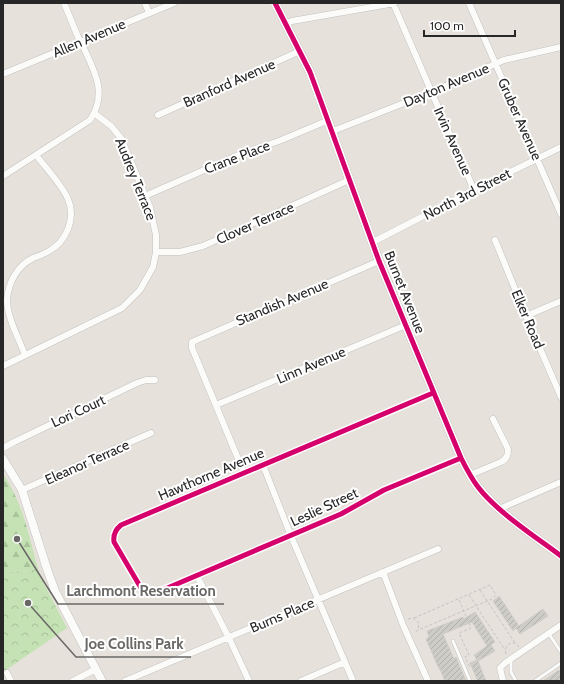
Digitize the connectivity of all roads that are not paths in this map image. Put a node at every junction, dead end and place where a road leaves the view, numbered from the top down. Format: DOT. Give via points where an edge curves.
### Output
graph roads {
  1 [pos="64,3"];
  2 [pos="145,3"];
  3 [pos="174,3"];
  4 [pos="275,3"];
  5 [pos="394,3"];
  6 [pos="469,3"];
  7 [pos="149,13"];
  8 [pos="285,24"];
  9 [pos="81,42"];
  10 [pos="561,47"];
  11 [pos="300,51"];
  12 [pos="496,63"];
  13 [pos="4,71"];
  14 [pos="432,92"];
  15 [pos="94,114"];
  16 [pos="158,115"];
  17 [pos="329,120"];
  18 [pos="333,131"];
  19 [pos="561,147"];
  20 [pos="36,155"];
  21 [pos="537,159"];
  22 [pos="3,176"];
  23 [pos="349,180"];
  24 [pos="474,190"];
  25 [pos="145,196"];
  26 [pos="561,214"];
  27 [pos="495,240"];
  28 [pos="373,242"];
  29 [pos="156,252"];
  30 [pos="379,261"];
  31 [pos="561,301"];
  32 [pos="526,316"];
  33 [pos="406,325"];
  34 [pos="25,355"];
  35 [pos="3,366"];
  36 [pos="155,380"];
  37 [pos="433,393"];
  38 [pos="561,397"];
  39 [pos="216,406"];
  40 [pos="493,419"];
  41 [pos="152,433"];
  42 [pos="3,448"];
  43 [pos="461,458"];
  44 [pos="3,459"];
  45 [pos="262,465"];
  46 [pos="244,473"];
  47 [pos="470,476"];
  48 [pos="561,482"];
  49 [pos="22,490"];
  50 [pos="499,509"];
  51 [pos="291,536"];
  52 [pos="438,549"];
  53 [pos="561,556"];
  54 [pos="383,572"];
  55 [pos="197,576"];
  56 [pos="319,600"];
  57 [pos="561,625"];
  58 [pos="549,634"];
  59 [pos="229,638"];
  60 [pos="453,641"];
  61 [pos="560,647"];
  62 [pos="561,652"];
  63 [pos="511,659"];
  64 [pos="345,662"];
  65 [pos="561,663"];
  66 [pos="96,669"];
  67 [pos="7,673"];
  68 [pos="11,681"];
  69 [pos="73,681"];
  70 [pos="102,681"];
  71 [pos="125,681"];
  72 [pos="249,681"];
  73 [pos="301,681"];
  74 [pos="353,681"];
  75 [pos="428,681"];
  76 [pos="470,681"];
  77 [pos="502,681"];
  78 [pos="516,681"];
  79 [pos="535,681"];
  1 -- 9 [label="street"];
  2 -- 7 [label="street"];
  3 -- 7 [label="street, Allen Avenue"];
  4 -- 8 [label="street, Burnet Avenue"];
  5 -- 8 [label="street"];
  5 -- 14 [label="street, Irvin Avenue"];
  6 -- 12 [label="street, Gruber Avenue"];
  7 -- 9 [label="street, Allen Avenue"];
  8 -- 11 [label="street, Burnet Avenue"];
  9 -- 13 [label="street, Allen Avenue"];
  9 -- 15 [label="street" via="99,82 99,97"];
  10 -- 12 [label="street, Dayton Avenue"];
  11 -- 16 [label="street, Branford Avenue"];
  11 -- 17 [label="street, Burnet Avenue"];
  12 -- 14 [label="street, Dayton Avenue"];
  12 -- 21 [label="street, Gruber Avenue"];
  14 -- 18 [label="street, Dayton Avenue"];
  14 -- 24 [label="street, Irvin Avenue"];
  15 -- 20 [label="street" via="90,120"];
  15 -- 25 [label="street, Audrey Terrace" via="112,126 121,138"];
  17 -- 18 [label="street, Burnet Avenue"];
  17 -- 25 [label="street, Crane Place" via="237,155"];
  18 -- 23 [label="street, Burnet Avenue"];
  19 -- 21 [label="street, North 3rd Street"];
  20 -- 22 [label="street"];
  20 -- 34 [label="street" via="65,194 71,216 69,228 60,243 49,252 22,266 9,286 9,311"];
  21 -- 24 [label="street, North 3rd Street"];
  21 -- 26 [label="street, Gruber Avenue"];
  23 -- 28 [label="street, Burnet Avenue"];
  23 -- 29 [label="street, Clover Terrace" via="203,246 180,252"];
  24 -- 28 [label="street, North 3rd Street"];
  25 -- 29 [label="street, Audrey Terrace" via="155,226"];
  27 -- 32 [label="street, Elker Road"];
  28 -- 30 [label="street, Burnet Avenue"];
  29 -- 34 [label="street, Audrey Terrace" via="153,266 145,282 135,297 125,305 114,313"];
  30 -- 33 [label="street, Burnet Avenue"];
  30 -- 39 [label="street, Standish Avenue" via="192,342 192,348"];
  31 -- 32 [label="street"];
  32 -- 38 [label="street, Elker Road"];
  33 -- 37 [label="street, Burnet Avenue"];
  33 -- 39 [label="street, Linn Avenue"];
  34 -- 35 [label="street, Audrey Terrace"];
  36 -- 42 [label="street, Lori Court" via="137,383"];
  37 -- 43 [label="street, Burnet Avenue"];
  37 -- 45 [label="street, Hawthorne Avenue"];
  39 -- 46 [label="street"];
  40 -- 47 [label="street" via="508,449 508,455 501,462"];
  41 -- 49 [label="street, Eleanor Terrace"];
  43 -- 47 [label="street, Burnet Avenue"];
  43 -- 51 [label="street, Leslie Street" via="384,490 341,514"];
  44 -- 49 [label="street"];
  45 -- 46 [label="street, Hawthorne Avenue"];
  45 -- 51 [label="street"];
  46 -- 55 [label="street, Hawthorne Avenue" via="121,525 116,531 114,542 138,584 147,592 158,592"];
  47 -- 50 [label="street, Burnet Avenue"];
  48 -- 50 [label="street"];
  49 -- 66 [label="street" via="55,591"];
  50 -- 53 [label="street, Burnet Avenue"];
  51 -- 55 [label="street, Leslie Street"];
  51 -- 56 [label="street"];
  52 -- 54 [label="street, Burns Place"];
  54 -- 56 [label="street, Burns Place"];
  54 -- 75 [label="street"];
  55 -- 59 [label="street"];
  56 -- 59 [label="street, Burns Place"];
  56 -- 64 [label="street"];
  57 -- 58 [label="street"];
  58 -- 61 [label="lane"];
  58 -- 63 [label="street"];
  59 -- 71 [label="street, Burns Place"];
  59 -- 72 [label="street"];
  60 -- 76 [label="lane"];
  61 -- 62 [label="lane"];
  63 -- 77 [label="street" via="500,668"];
  63 -- 78 [label="lane" via="511,672"];
  64 -- 73 [label="street"];
  64 -- 74 [label="street"];
  65 -- 79 [label="lane"];
  66 -- 69 [label="street"];
  66 -- 70 [label="street"];
  67 -- 68 [label="street"];
}
